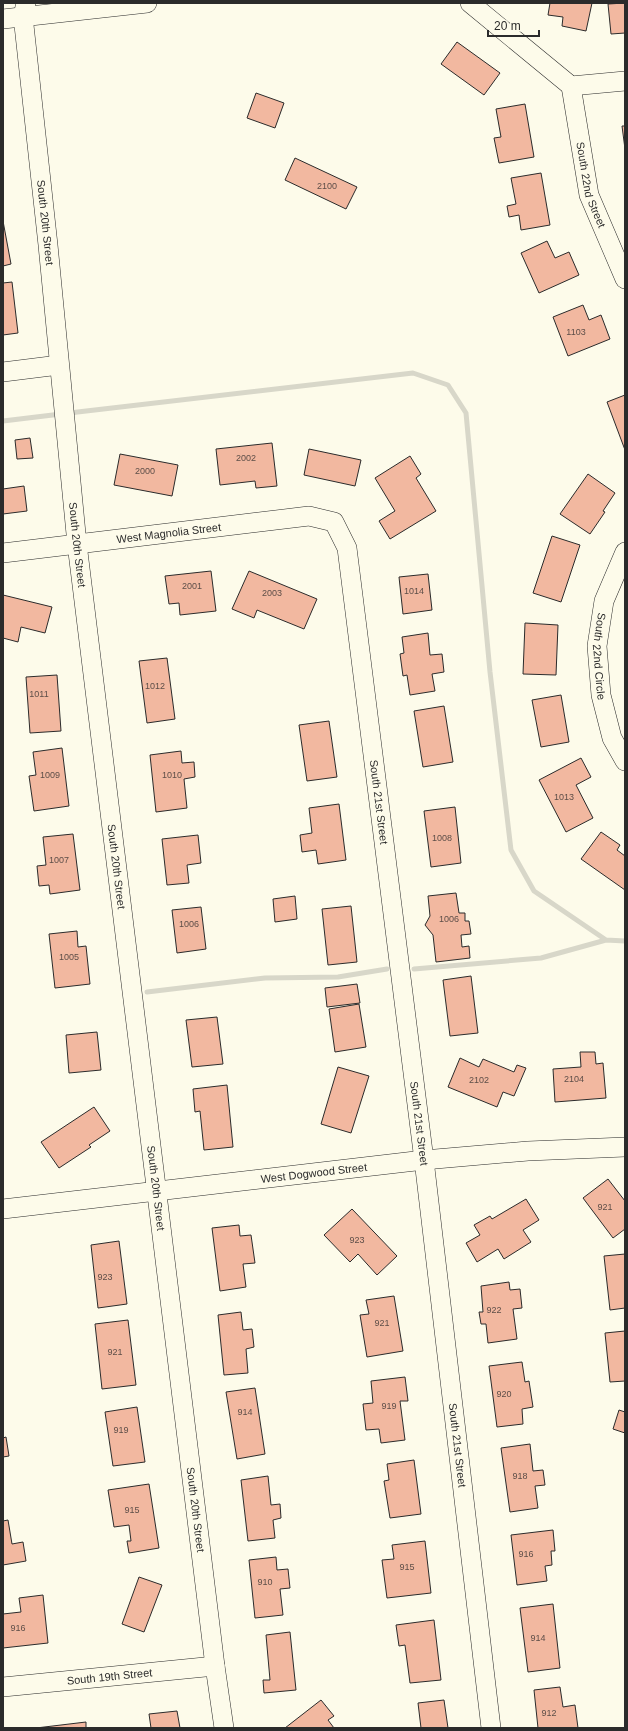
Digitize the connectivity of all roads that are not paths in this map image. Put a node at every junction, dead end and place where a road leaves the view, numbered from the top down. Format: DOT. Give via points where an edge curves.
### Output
graph roads {
  1 [pos="146,3"];
  2 [pos="470,3"];
  3 [pos="24,10"];
  4 [pos="3,19"];
  5 [pos="625,81"];
  6 [pos="571,86"];
  7 [pos="625,279"];
  8 [pos="59,365"];
  9 [pos="3,372"];
  10 [pos="334,522"];
  11 [pos="77,544"];
  12 [pos="625,552"];
  13 [pos="3,553"];
  14 [pos="625,761"];
  15 [pos="625,1147"];
  16 [pos="424,1160"];
  17 [pos="158,1192"];
  18 [pos="3,1209"];
  19 [pos="215,1666"];
  20 [pos="3,1687"];
  21 [pos="224,1728"];
  22 [pos="491,1728"];
  1 -- 3 [label="street"];
  2 -- 6 [label="street"];
  3 -- 4 [label="street"];
  3 -- 8 [label="street, South 20th Street"];
  5 -- 6 [label="street"];
  6 -- 7 [label="street, South 22nd Street" via="589,195"];
  8 -- 9 [label="street"];
  8 -- 11 [label="street, South 20th Street"];
  10 -- 11 [label="street, West Magnolia Street" via="309,516"];
  10 -- 16 [label="street, South 21st Street" via="347,548"];
  11 -- 13 [label="street, West Magnolia Street"];
  11 -- 17 [label="street, South 20th Street"];
  12 -- 14 [label="street, South 22nd Circle" via="604,601 597,646 601,695 612,738"];
  15 -- 16 [label="street, West Dogwood Street" via="528,1151"];
  16 -- 17 [label="street, West Dogwood Street"];
  16 -- 22 [label="street, South 21st Street"];
  17 -- 18 [label="street, West Dogwood Street"];
  17 -- 19 [label="street, South 20th Street"];
  19 -- 20 [label="street, South 19th Street"];
  19 -- 21 [label="street, South 20th Street"];
}
